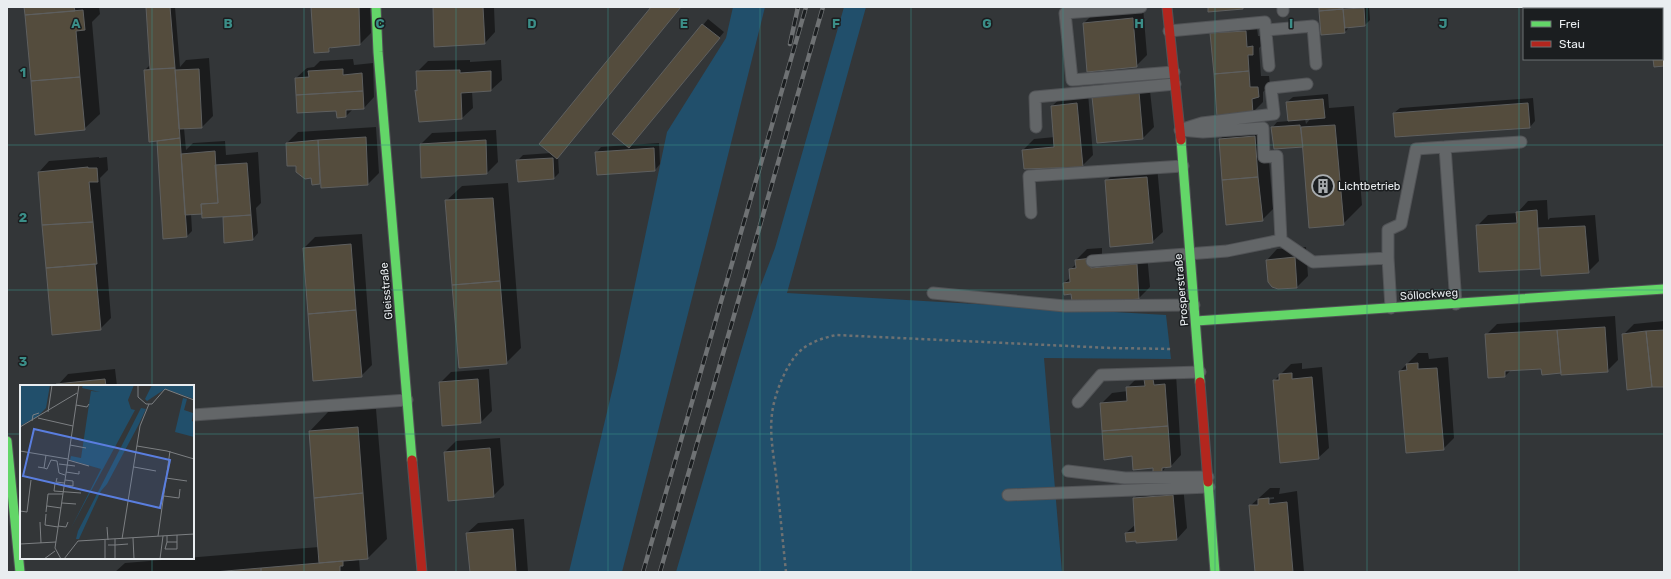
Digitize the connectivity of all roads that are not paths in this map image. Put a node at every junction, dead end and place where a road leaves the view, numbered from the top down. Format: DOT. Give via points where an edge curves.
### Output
graph roads {
  1 [pos="376,7"];
  2 [pos="1141,7"];
  3 [pos="1167,7"];
  4 [pos="1169,30"];
  5 [pos="1266,30"];
  6 [pos="1316,64"];
  7 [pos="1269,66"];
  8 [pos="1174,72"];
  9 [pos="1175,84"];
  10 [pos="1307,84"];
  11 [pos="1036,127"];
  12 [pos="1180,130"];
  13 [pos="1521,142"];
  14 [pos="1445,147"];
  15 [pos="1183,166"];
  16 [pos="1031,213"];
  17 [pos="1281,240"];
  18 [pos="1190,253"];
  19 [pos="1388,258"];
  20 [pos="1092,261"];
  21 [pos="1664,289"];
  22 [pos="933,293"];
  23 [pos="1456,304"];
  24 [pos="1194,305"];
  25 [pos="1391,308"];
  26 [pos="1196,321"];
  27 [pos="1200,372"];
  28 [pos="407,400"];
  29 [pos="1078,402"];
  30 [pos="194,415"];
  31 [pos="7,441"];
  32 [pos="1068,471"];
  33 [pos="1208,482"];
  34 [pos="1008,495"];
  35 [pos="20,572"];
  36 [pos="422,572"];
  37 [pos="1215,572"];
  1 -- 28 [label="street, Gleisstraße"];
  2 -- 8 [label="lane" via="1065,13 1072,80"];
  3 -- 4 [label="street, Prosperstraße"];
  4 -- 5 [label="lane" via="1265,22"];
  4 -- 8 [label="street, Prosperstraße"];
  5 -- 6 [label="lane" via="1313,26"];
  5 -- 7 [label="lane"];
  8 -- 9 [label="street, Prosperstraße"];
  9 -- 11 [label="lane" via="1035,97"];
  9 -- 12 [label="street, Prosperstraße"];
  10 -- 12 [label="lane" via="1271,88 1274,114 1202,123"];
  12 -- 15 [label="street, Prosperstraße"];
  12 -- 17 [label="lane" via="1203,132 1263,128 1264,157 1277,156"];
  13 -- 14 [label="lane"];
  14 -- 19 [label="lane" via="1416,149 1401,224 1388,230"];
  14 -- 23 [label="lane"];
  15 -- 16 [label="lane" via="1029,176"];
  15 -- 18 [label="street, Prosperstraße"];
  17 -- 18 [label="lane" via="1227,250"];
  17 -- 19 [label="lane" via="1313,262"];
  18 -- 20 [label="lane"];
  18 -- 24 [label="street, Prosperstraße"];
  19 -- 25 [label="lane"];
  21 -- 23 [label="street, Söllockweg"];
  22 -- 24 [label="lane" via="1065,306"];
  23 -- 25 [label="street, Söllockweg"];
  24 -- 26 [label="street, Prosperstraße"];
  25 -- 26 [label="street, Söllockweg"];
  26 -- 27 [label="street, Prosperstraße"];
  27 -- 29 [label="lane" via="1101,375"];
  27 -- 33 [label="street, Prosperstraße"];
  28 -- 30 [label="lane"];
  28 -- 36 [label="street, Gleisstraße"];
  31 -- 35 [label="street"];
  32 -- 33 [label="lane" via="1125,478"];
  33 -- 34 [label="lane"];
  33 -- 37 [label="street, Prosperstraße"];
}
